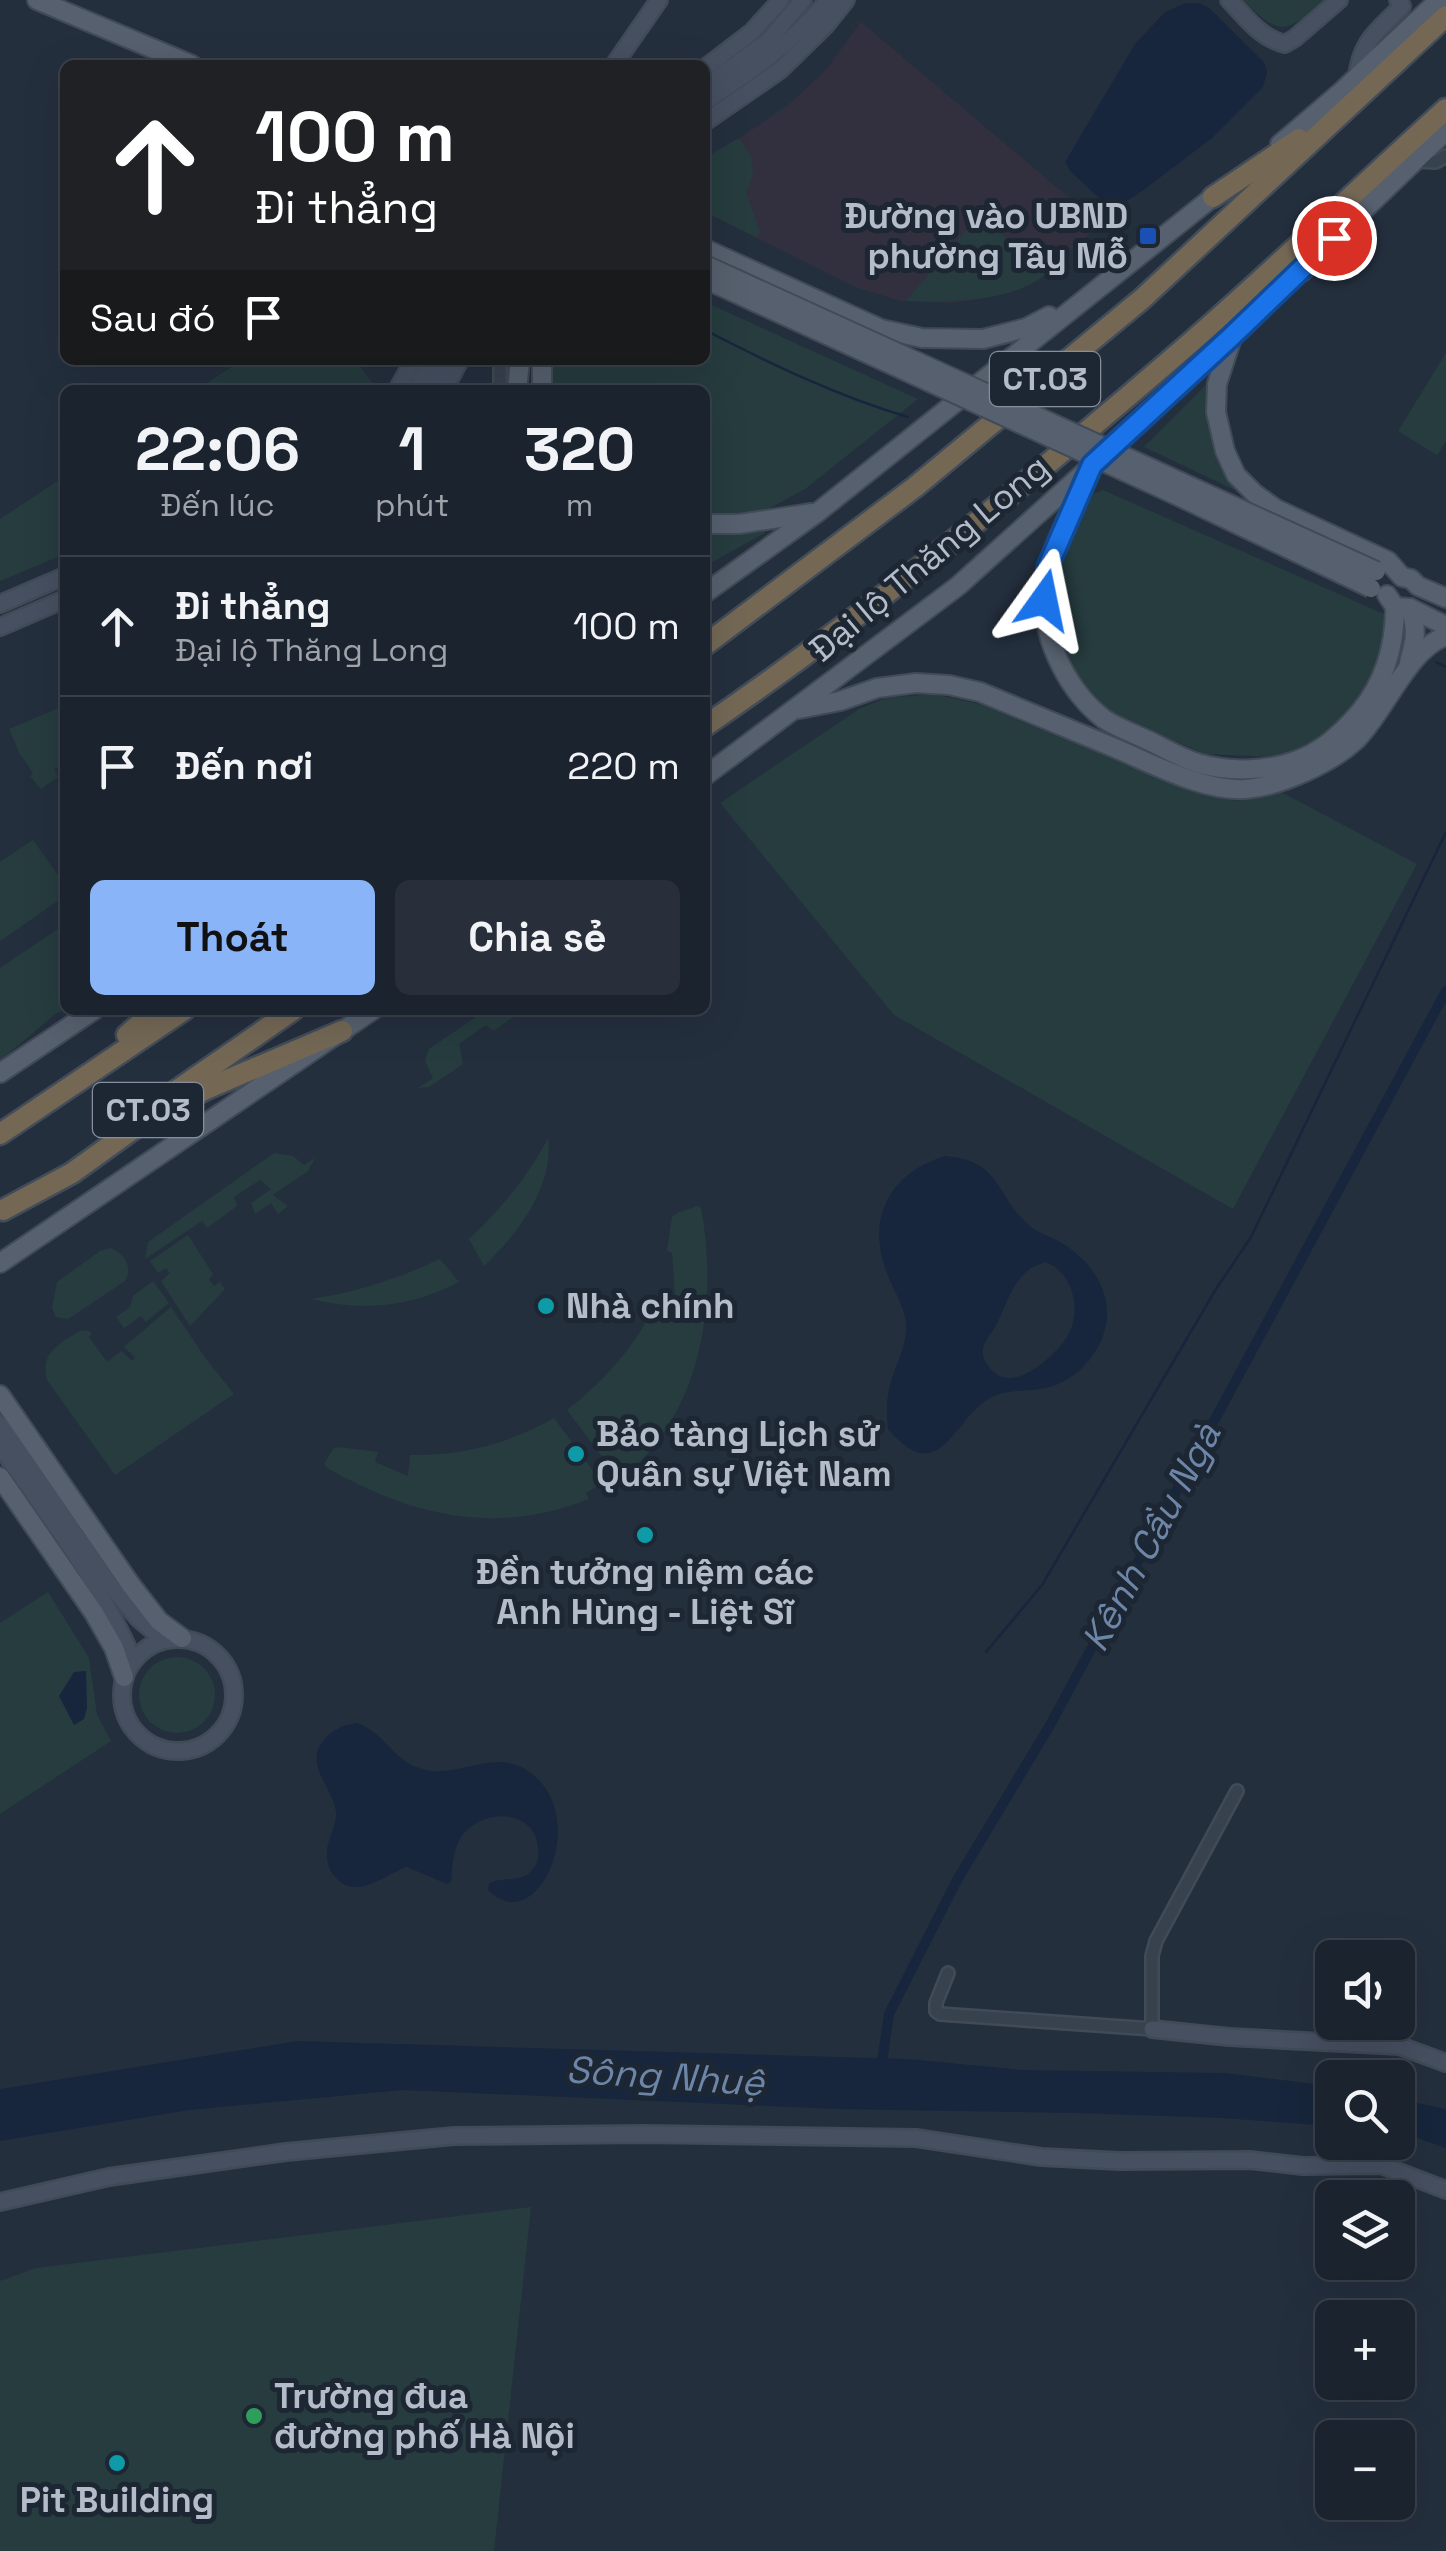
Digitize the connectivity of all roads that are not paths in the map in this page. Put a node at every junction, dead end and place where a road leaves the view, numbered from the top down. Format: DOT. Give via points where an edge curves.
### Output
graph roads {
  1 [pos="37,0"];
  2 [pos="658,0"];
  3 [pos="781,0"];
  4 [pos="803,0"];
  5 [pos="846,0"];
  6 [pos="1229,0"];
  7 [pos="1339,0"];
  8 [pos="1439,0"];
  9 [pos="826,2"];
  10 [pos="1403,2"];
  11 [pos="1446,16"];
  12 [pos="180,60"];
  13 [pos="617,60"];
  14 [pos="710,64"];
  15 [pos="710,82"];
  16 [pos="1362,84"];
  17 [pos="710,99"];
  18 [pos="1446,109"];
  19 [pos="710,119"];
  20 [pos="1446,132"];
  21 [pos="1414,138"];
  22 [pos="1441,159"];
  23 [pos="1415,161"];
  24 [pos="1446,177"];
  25 [pos="1213,197"];
  26 [pos="710,251"];
  27 [pos="710,266"];
  28 [pos="1302,270"];
  29 [pos="710,281"];
  30 [pos="1081,300"];
  31 [pos="1232,336"];
  32 [pos="1092,465"];
  33 [pos="818,512"];
  34 [pos="710,524"];
  35 [pos="60,578"];
  36 [pos="710,589"];
  37 [pos="1394,589"];
  38 [pos="1446,598"];
  39 [pos="60,602"];
  40 [pos="0,604"];
  41 [pos="1446,626"];
  42 [pos="0,627"];
  43 [pos="1446,636"];
  44 [pos="710,642"];
  45 [pos="1406,672"];
  46 [pos="794,710"];
  47 [pos="710,723"];
  48 [pos="710,772"];
  49 [pos="86,1015"];
  50 [pos="151,1015"];
  51 [pos="177,1015"];
  52 [pos="286,1015"];
  53 [pos="366,1015"];
  54 [pos="342,1031"];
  55 [pos="0,1072"];
  56 [pos="0,1124"];
  57 [pos="0,1134"];
  58 [pos="1,1211"];
  59 [pos="19,1249"];
  60 [pos="0,1263"];
  61 [pos="0,1280"];
  62 [pos="0,1395"];
  63 [pos="0,1424"];
  64 [pos="0,1446"];
  65 [pos="0,1477"];
  66 [pos="173,1639"];
  67 [pos="129,1669"];
  68 [pos="1237,1791"];
  69 [pos="948,1973"];
  70 [pos="1152,2030"];
  71 [pos="1446,2064"];
  72 [pos="1446,2190"];
  73 [pos="0,2202"];
  1 -- 12 [label="main road"];
  2 -- 13 [label="street"];
  3 -- 14 [label="street"];
  4 -- 15 [label="street" via="768,41"];
  5 -- 19 [label="street" via="780,70"];
  6 -- 7 [label="street" via="1262,35 1284,44"];
  8 -- 16 [label="main road"];
  9 -- 17 [label="street" via="777,52"];
  10 -- 16 [label="street" via="1364,46"];
  11 -- 16 [label="highway, CT.03"];
  16 -- 25 [label="highway"];
  16 -- 44 [label="highway, CT.03" via="1126,312 915,488"];
  18 -- 21 [label="highway, CT.03"];
  20 -- 23 [label="main road, Đại lộ Thăng Long"];
  21 -- 28 [label="highway"];
  21 -- 47 [label="highway, CT.03" via="1184,348 960,536"];
  22 -- 23 [label="street"];
  22 -- 24 [label="street"];
  23 -- 28 [label="main road, Đại lộ Thăng Long"];
  25 -- 30 [label="main road"];
  26 -- 30 [label="main road" via="881,330 922,338 982,339 1026,328"];
  27 -- 37 [label="main road, bridge"];
  28 -- 31 [label="main road, Đại lộ Thăng Long"];
  29 -- 37 [label="main road, bridge"];
  30 -- 33 [label="main road"];
  31 -- 32 [label="main road, Đại lộ Thăng Long"];
  31 -- 37 [label="main road" via="1216,412 1236,475 1276,509 1388,561"];
  32 -- 37 [label="main road" via="1048,566 1044,600 1058,662 1104,719 1199,764 1256,768 1291,762 1343,731 1386,671 1395,631"];
  32 -- 46 [label="main road, Đại lộ Thăng Long" via="958,586"];
  33 -- 34 [label="main road"];
  33 -- 36 [label="main road"];
  35 -- 40 [label="street"];
  37 -- 38 [label="main road"];
  37 -- 41 [label="main road"];
  37 -- 45 [label="main road" via="1416,622"];
  39 -- 42 [label="street"];
  43 -- 45 [label="main road" via="1425,648"];
  45 -- 46 [label="main road" via="1356,741 1298,776 1246,789 1192,781 949,685 878,688"];
  46 -- 48 [label="main road, Đại lộ Thăng Long"];
  49 -- 55 [label="main road"];
  50 -- 56 [label="highway"];
  51 -- 57 [label="highway, CT.03"];
  52 -- 58 [label="highway, CT.03"];
  53 -- 54 [label="main road"];
  54 -- 58 [label="highway" via="147,1119 72,1173"];
  54 -- 59 [label="main road"];
  59 -- 60 [label="main road"];
  59 -- 61 [label="main road"];
  62 -- 66 [label="main road"];
  63 -- 66 [label="street" via="111,1586 138,1618"];
  64 -- 67 [label="street" via="98,1588"];
  65 -- 67 [label="main road"];
  66 -- 67 [label="street" via="146,1647"];
  66 -- 67 [label="street" via="200,1642 228,1667 234,1703 217,1736 183,1751 147,1742 124,1714 121,1695"];
  68 -- 70 [label="street" via="1156,1940"];
  69 -- 70 [label="street" via="936,2003 940,2014"];
  70 -- 71 [label="street" via="1400,2046"];
  72 -- 73 [label="street" via="1381,2165 1041,2157 916,2138 643,2134 454,2136 286,2152 109,2177"];
}
